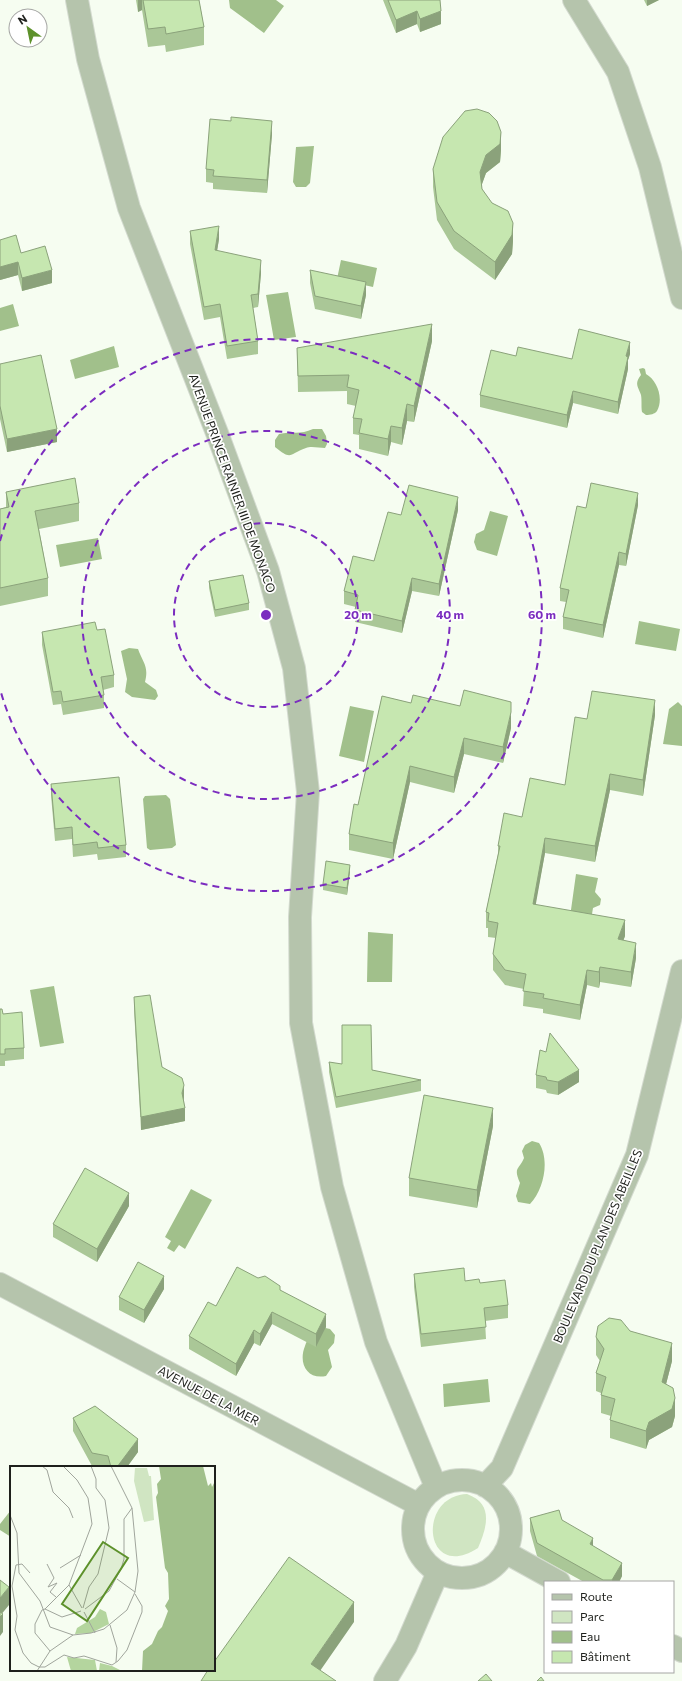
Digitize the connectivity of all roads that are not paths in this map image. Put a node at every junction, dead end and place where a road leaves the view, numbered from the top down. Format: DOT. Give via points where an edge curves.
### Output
graph roads {
  1 [pos="77,0"];
  2 [pos="574,0"];
  3 [pos="682,298"];
  4 [pos="682,971"];
  5 [pos="0,1284"];
  6 [pos="485,1486"];
  7 [pos="436,1487"];
  8 [pos="419,1506"];
  9 [pos="505,1552"];
  10 [pos="438,1572"];
  11 [pos="557,1581"];
  12 [pos="385,1681"];
  1 -- 7 [label="street, AVENUE PRINCE RAINIER III DE MONACO" via="88,59 129,208 217,432 268,571 294,668 308,792 300,918 301,1023 332,1187 376,1342"];
  2 -- 3 [label="street" via="618,72 650,167"];
  4 -- 6 [label="street, BOULEVARD DU PLAN DES ABEILLES" via="637,1155 502,1468"];
  5 -- 8 [label="street, AVENUE DE LA MER"];
  6 -- 7 [label="street" via="469,1480 452,1481"];
  6 -- 9 [label="street" via="498,1495 506,1508 510,1522 510,1538"];
  7 -- 8 [label="street" via="426,1495"];
  8 -- 10 [label="street" via="414,1520 413,1535 418,1550 426,1562"];
  9 -- 10 [label="street" via="496,1564 483,1573 453,1577"];
  9 -- 11 [label="street"];
  10 -- 12 [label="street" via="406,1646"];
}
